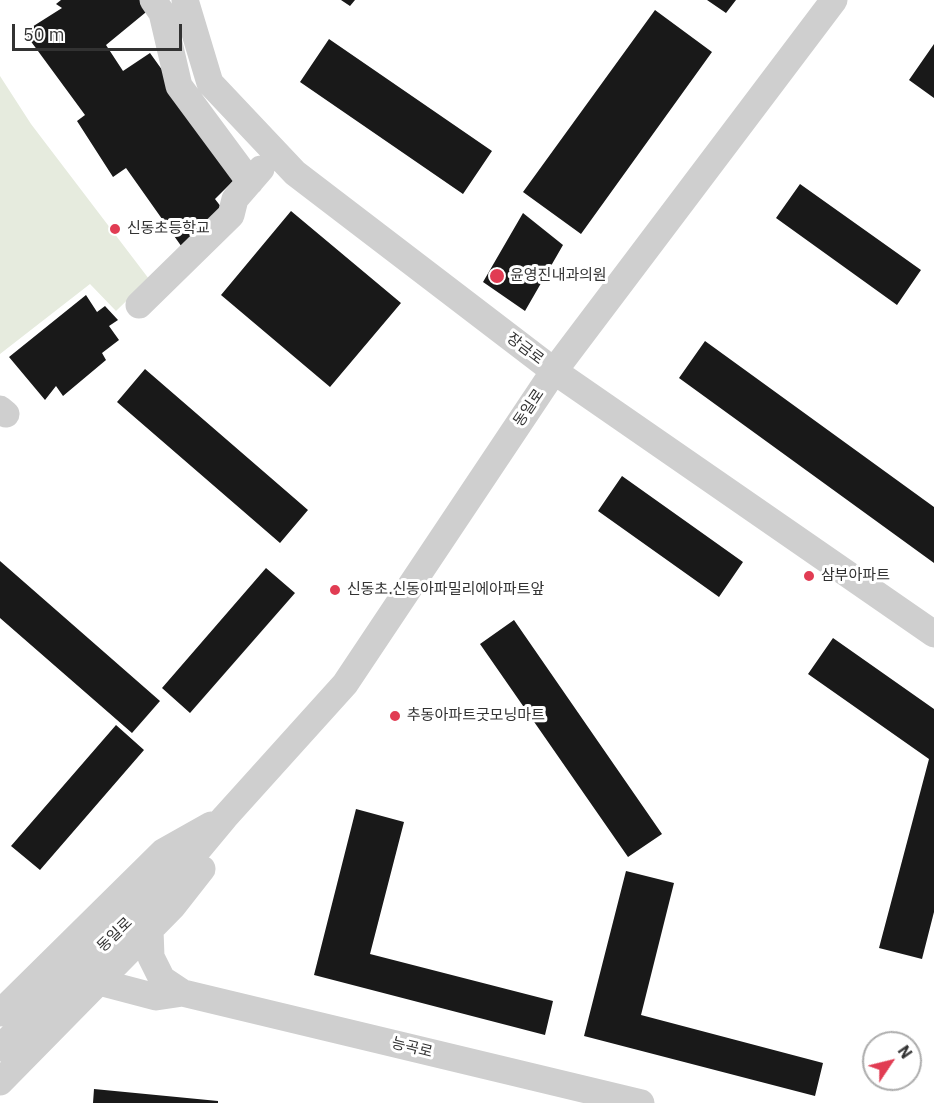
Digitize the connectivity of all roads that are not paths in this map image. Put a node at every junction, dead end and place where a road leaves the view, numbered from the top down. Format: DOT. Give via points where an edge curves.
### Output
graph roads {
  1 [pos="153,0"];
  2 [pos="185,0"];
  3 [pos="834,0"];
  4 [pos="276,152"];
  5 [pos="250,183"];
  6 [pos="139,305"];
  7 [pos="554,371"];
  8 [pos="934,634"];
  9 [pos="225,817"];
  10 [pos="150,930"];
  11 [pos="99,982"];
  12 [pos="0,991"];
  13 [pos="183,993"];
  14 [pos="0,1013"];
  15 [pos="0,1048"];
  16 [pos="0,1082"];
  17 [pos="641,1103"];
  1 -- 5 [label="street" via="162,13 178,86"];
  2 -- 4 [label="street, 장금로" via="210,82"];
  3 -- 7 [label="street, 동일로"];
  4 -- 5 [label="street"];
  4 -- 7 [label="street, 장금로" via="295,172"];
  5 -- 6 [label="street" via="235,200 231,215"];
  7 -- 8 [label="street, 장금로"];
  7 -- 9 [label="street, 동일로" via="345,684"];
  9 -- 10 [label="street" via="218,845 188,888"];
  9 -- 12 [label="street" via="192,824 154,841"];
  9 -- 14 [label="street, 동일로" via="163,852"];
  9 -- 15 [label="street, 동일로" via="180,871"];
  10 -- 11 [label="street"];
  10 -- 13 [label="street" via="151,957 162,980"];
  11 -- 13 [label="street" via="156,997"];
  11 -- 16 [label="street"];
  13 -- 17 [label="street, 능곡로"];
}
